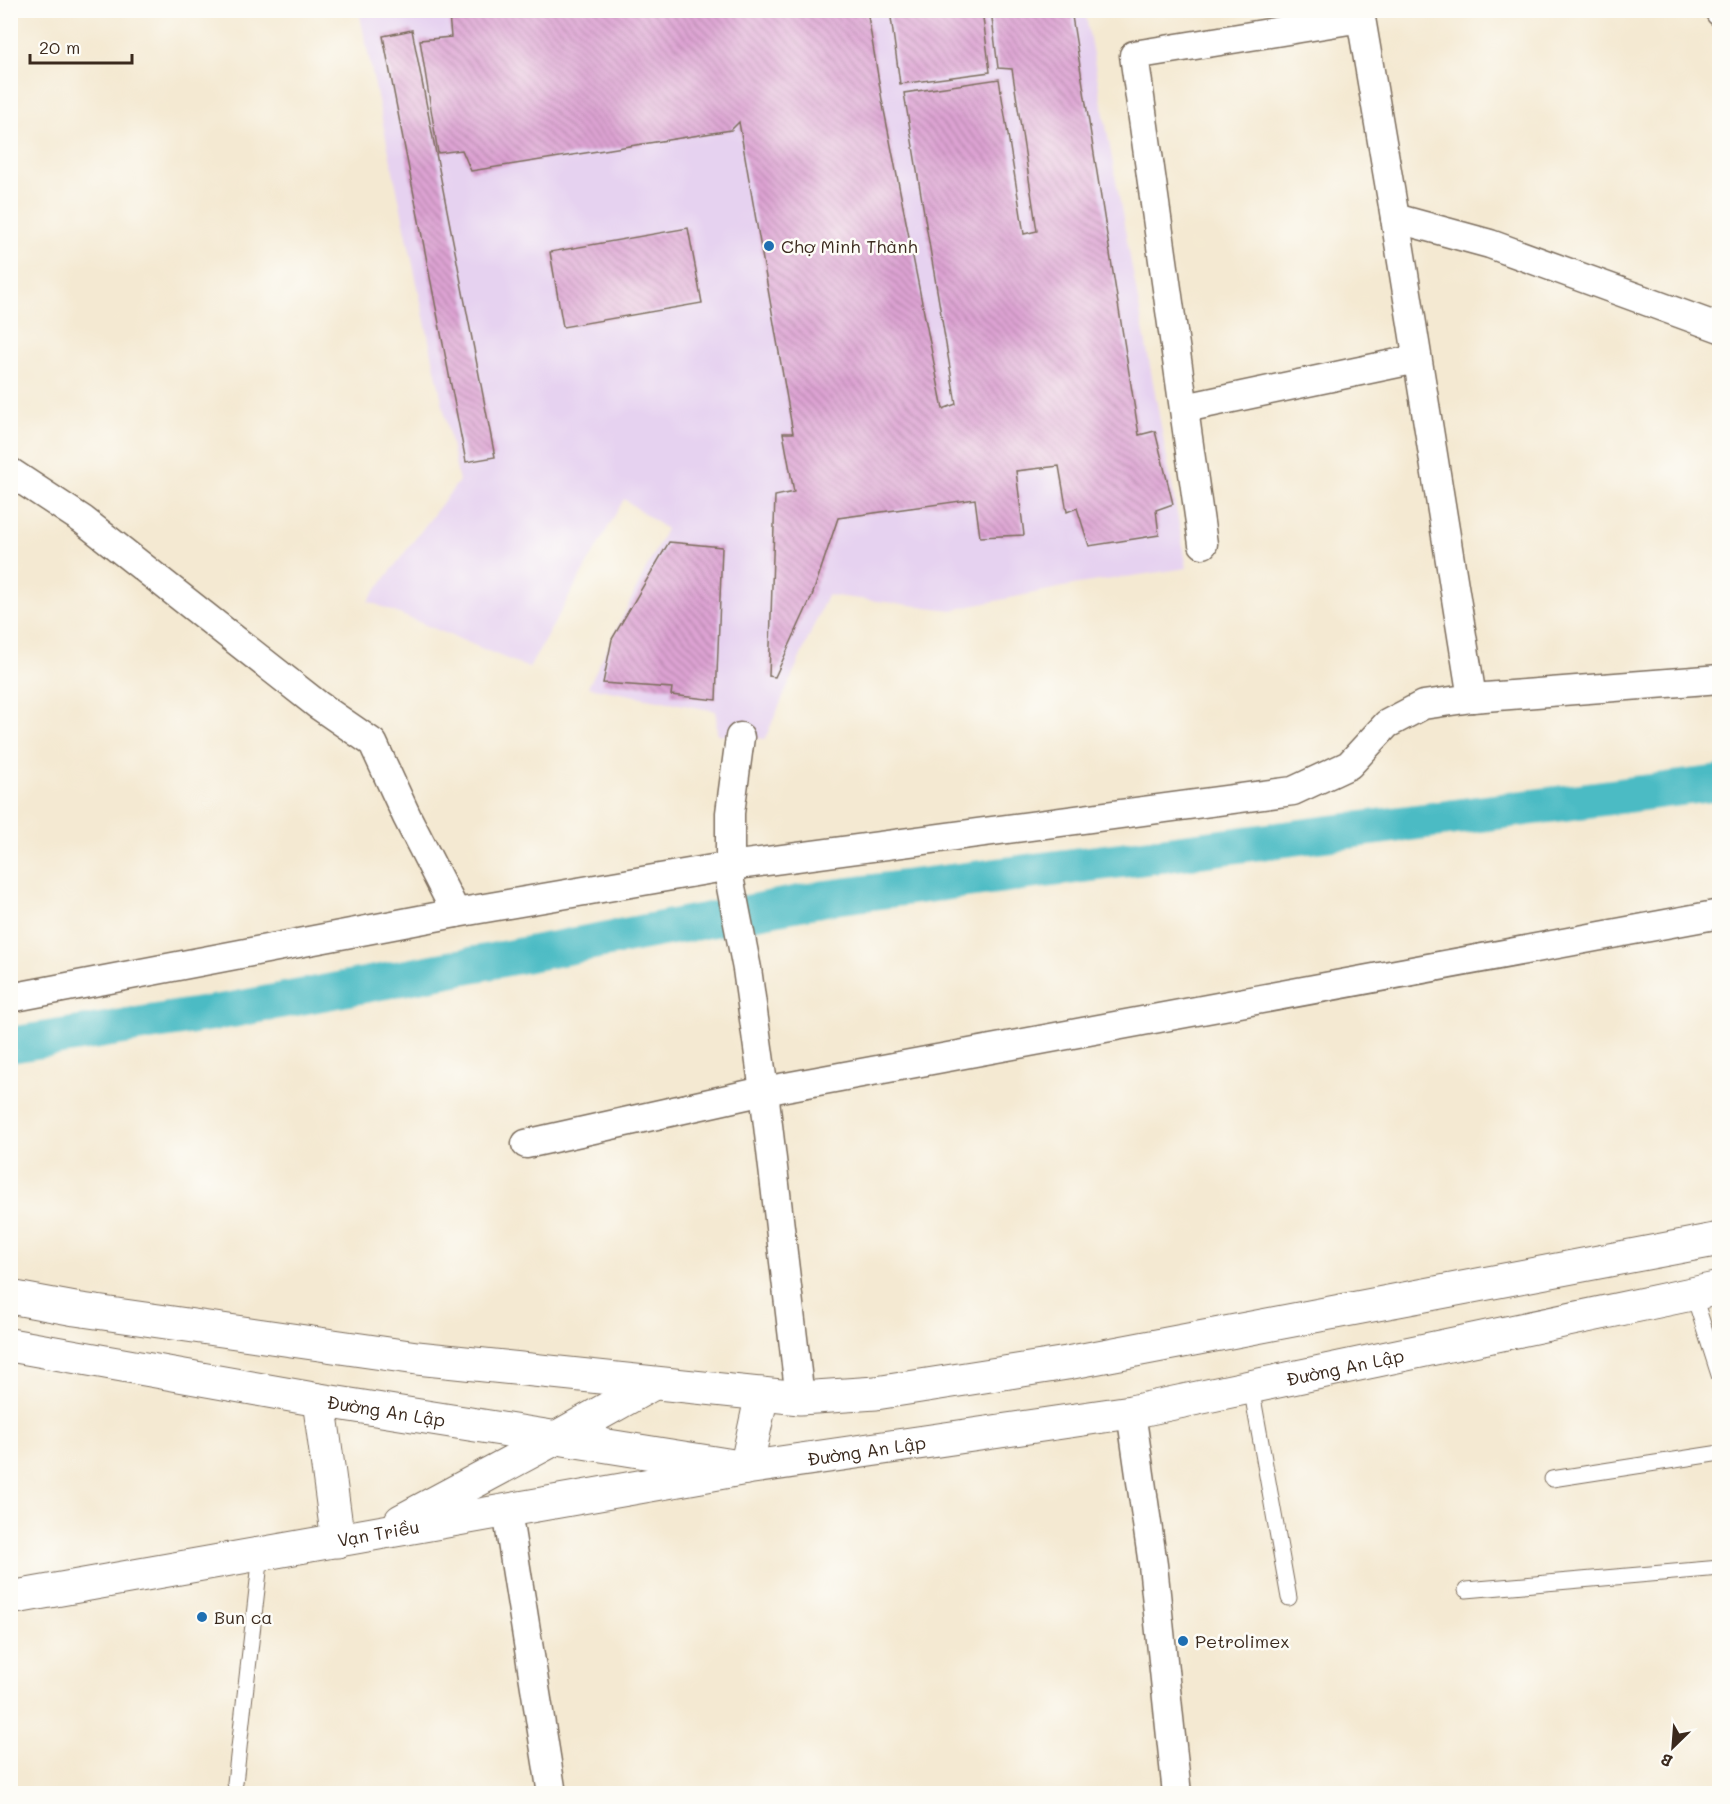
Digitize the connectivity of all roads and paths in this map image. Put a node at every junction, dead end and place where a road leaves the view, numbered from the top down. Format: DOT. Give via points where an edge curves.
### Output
graph roads {
  1 [pos="1250,23"];
  2 [pos="1395,218"];
  3 [pos="1719,328"];
  4 [pos="1417,359"];
  5 [pos="1185,408"];
  6 [pos="10,472"];
  7 [pos="1203,544"];
  8 [pos="1719,679"];
  9 [pos="1472,698"];
  10 [pos="740,737"];
  11 [pos="730,874"];
  12 [pos="456,913"];
  13 [pos="1719,914"];
  14 [pos="10,998"];
  15 [pos="764,1091"];
  16 [pos="526,1144"];
  17 [pos="1719,1239"];
  18 [pos="1706,1290"];
  19 [pos="10,1298"];
  20 [pos="10,1345"];
  21 [pos="1719,1378"];
  22 [pos="652,1383"];
  23 [pos="1251,1387"];
  24 [pos="762,1394"];
  25 [pos="800,1398"];
  26 [pos="319,1400"];
  27 [pos="1131,1412"];
  28 [pos="556,1438"];
  29 [pos="1719,1453"];
  30 [pos="746,1468"];
  31 [pos="1552,1479"];
  32 [pos="507,1511"];
  33 [pos="375,1535"];
  34 [pos="338,1541"];
  35 [pos="261,1554"];
  36 [pos="1719,1568"];
  37 [pos="1466,1590"];
  38 [pos="10,1598"];
  39 [pos="1289,1598"];
  40 [pos="235,1784"];
  41 [pos="552,1794"];
  42 [pos="1177,1794"];
  1 -- 2 [label="street" via="1362,18"];
  1 -- 5 [label="street" via="1134,55"];
  2 -- 3 [label="street" via="1490,244"];
  2 -- 4 [label="street"];
  4 -- 5 [label="street"];
  4 -- 9 [label="street"];
  5 -- 7 [label="street"];
  6 -- 12 [label="street" via="82,520 318,705 373,743"];
  8 -- 9 [label="street"];
  9 -- 11 [label="street" via="1423,705 1387,724 1348,765 1293,791"];
  10 -- 11 [label="street" via="730,813"];
  11 -- 12 [label="street"];
  11 -- 15 [label="street"];
  12 -- 14 [label="street"];
  13 -- 15 [label="street"];
  15 -- 16 [label="street"];
  15 -- 25 [label="street"];
  17 -- 25 [label="main road" via="1067,1363 876,1393"];
  18 -- 21 [label="lane"];
  18 -- 23 [label="main road, Đường An Lập"];
  19 -- 22 [label="main road" via="417,1358"];
  20 -- 26 [label="main road, Đường An Lập"];
  22 -- 24 [label="main road"];
  22 -- 28 [label="main road"];
  23 -- 27 [label="main road, Đường An Lập"];
  23 -- 39 [label="lane"];
  24 -- 25 [label="main road"];
  24 -- 30 [label="main road"];
  26 -- 28 [label="main road, Đường An Lập"];
  26 -- 34 [label="main road"];
  27 -- 30 [label="main road, Đường An Lập"];
  27 -- 42 [label="street" via="1153,1565"];
  28 -- 30 [label="main road, Đường An Lập"];
  28 -- 33 [label="main road"];
  29 -- 31 [label="lane"];
  30 -- 32 [label="main road, Vạn Triều"];
  32 -- 33 [label="main road, Vạn Triều"];
  32 -- 41 [label="street"];
  33 -- 34 [label="main road, Vạn Triều"];
  34 -- 35 [label="main road, Vạn Triều"];
  35 -- 38 [label="main road, Vạn Triều"];
  35 -- 40 [label="lane"];
  36 -- 37 [label="lane"];
}
